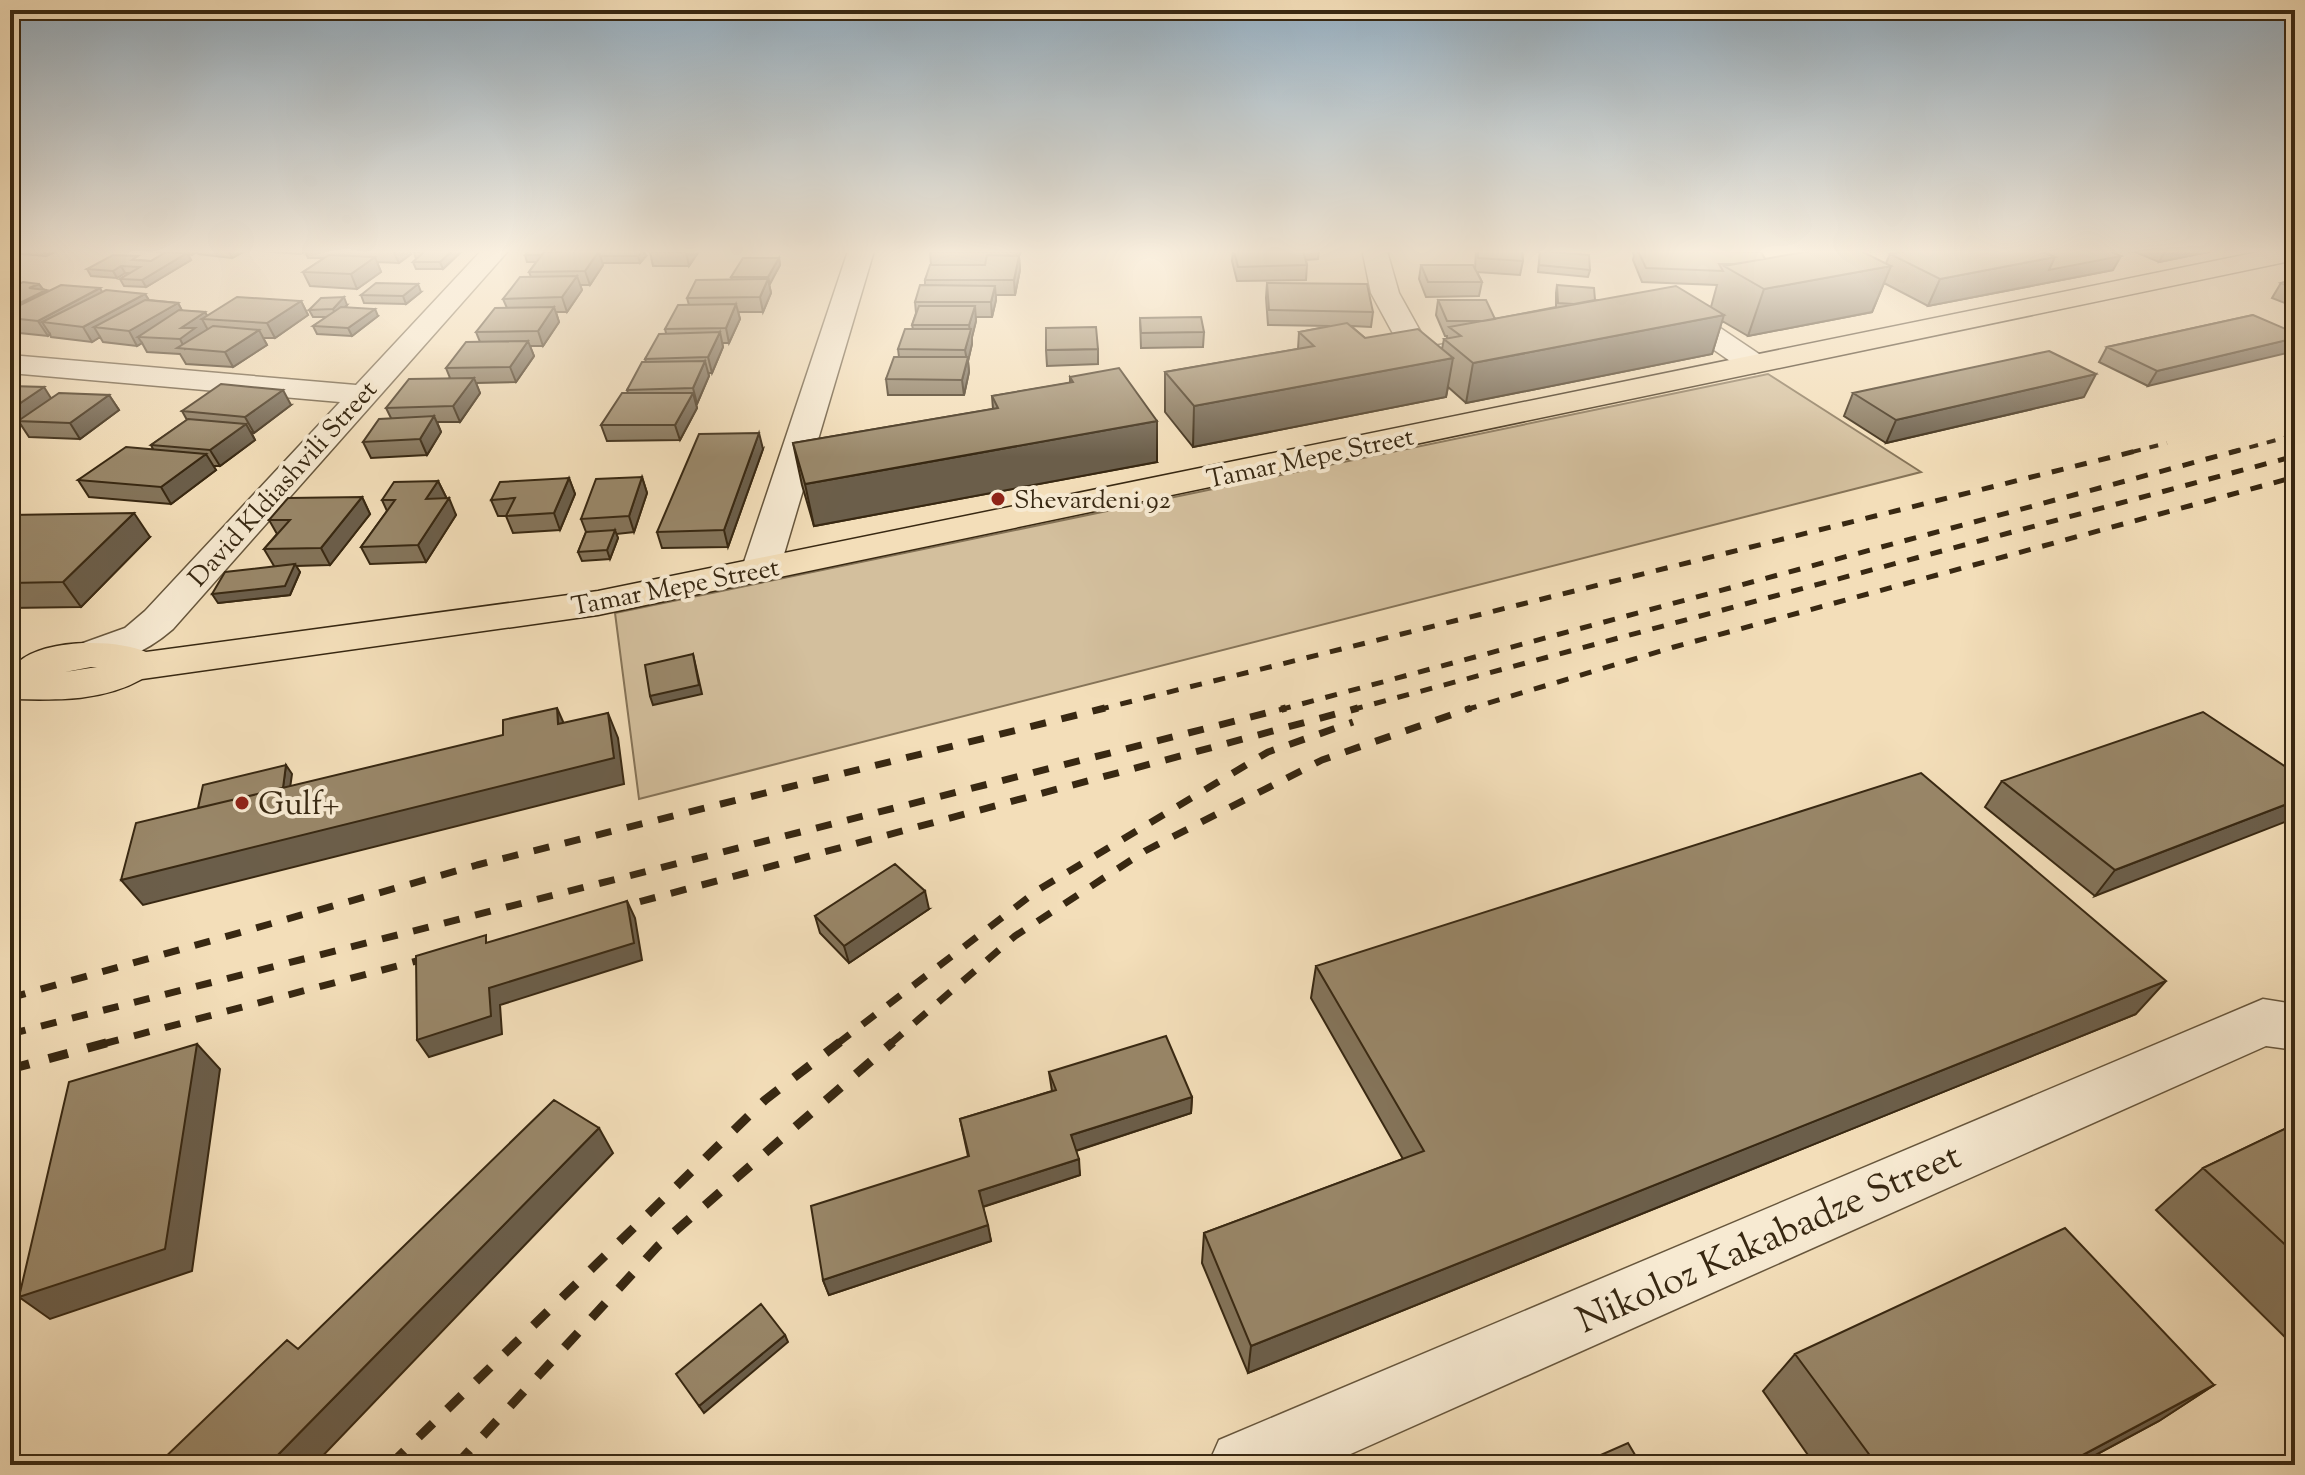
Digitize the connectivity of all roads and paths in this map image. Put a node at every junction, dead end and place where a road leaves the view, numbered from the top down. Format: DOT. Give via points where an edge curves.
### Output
graph roads {
  1 [pos="431,320"];
  2 [pos="839,320"];
  3 [pos="1400,320"];
  4 [pos="1640,320"];
  5 [pos="1689,320"];
  6 [pos="1967,320"];
  7 [pos="1633,321"];
  8 [pos="1481,347"];
  9 [pos="10,364"];
  10 [pos="1754,364"];
  11 [pos="361,395"];
  12 [pos="760,571"];
  13 [pos="132,667"];
  14 [pos="36,673"];
  15 [pos="2295,1027"];
  16 [pos="1244,1465"];
  1 -- 11 [label="street, David Kldiashvili Street"];
  2 -- 12 [label="street"];
  3 -- 8 [label="street" via="1420,357"];
  4 -- 7 [label="street"];
  5 -- 10 [label="street"];
  6 -- 10 [label="main road, Tamar Mepe Street"];
  9 -- 11 [label="street"];
  10 -- 12 [label="main road, Tamar Mepe Street"];
  11 -- 14 [label="street, David Kldiashvili Street" via="159,620 139,637"];
  12 -- 13 [label="main road, Tamar Mepe Street" via="598,603"];
  13 -- 14 [label="main road, Tamar Mepe Street" via="116,654"];
  13 -- 14 [label="main road, Tamar Mepe Street" via="102,681 55,689"];
  15 -- 16 [label="street, Nikoloz Kakabadze Street" via="2263,1022"];
}
